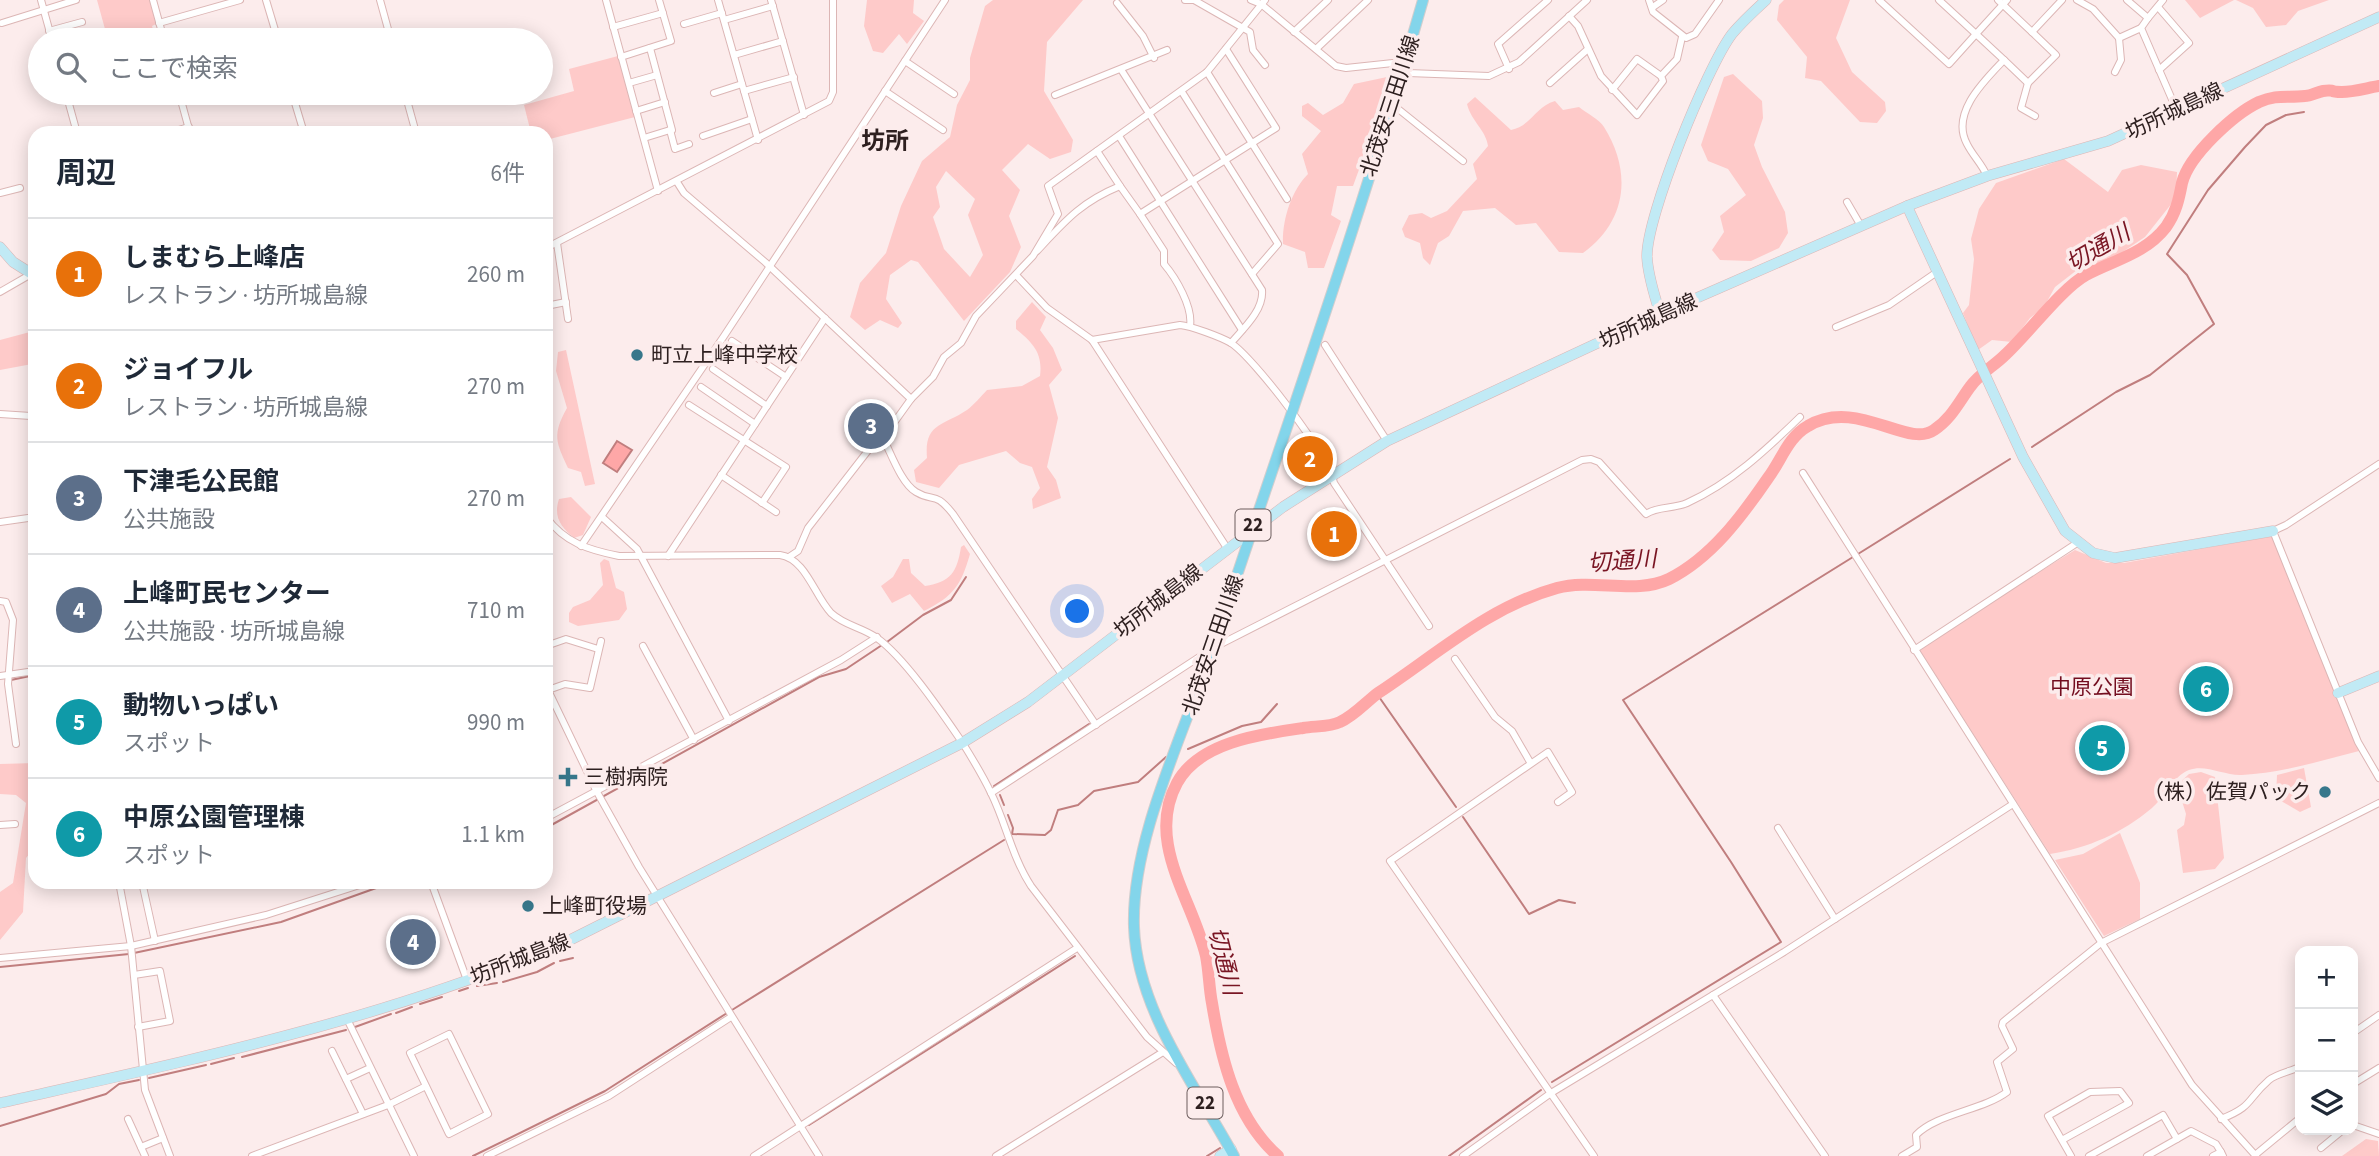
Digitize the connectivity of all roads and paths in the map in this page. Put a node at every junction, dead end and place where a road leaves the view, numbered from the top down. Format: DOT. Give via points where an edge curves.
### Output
graph roads {
  1 [pos="41,0"];
  2 [pos="153,0"];
  3 [pos="240,0"];
  4 [pos="266,0"];
  5 [pos="380,0"];
  6 [pos="606,0"];
  7 [pos="659,0"];
  8 [pos="718,0"];
  9 [pos="833,0"];
  10 [pos="945,0"];
  11 [pos="1185,0"];
  12 [pos="1251,0"];
  13 [pos="1328,0"];
  14 [pos="1368,0"];
  15 [pos="1423,0"];
  16 [pos="1548,0"];
  17 [pos="1587,0"];
  18 [pos="1649,0"];
  19 [pos="1662,0"];
  20 [pos="1719,0"];
  21 [pos="1766,0"];
  22 [pos="1879,0"];
  23 [pos="1939,0"];
  24 [pos="2062,0"];
  25 [pos="2077,0"];
  26 [pos="2099,0"];
  27 [pos="2127,0"];
  28 [pos="2163,0"];
  29 [pos="76,1"];
  30 [pos="231,1"];
  31 [pos="1263,2"];
  32 [pos="2002,2"];
  33 [pos="772,3"];
  34 [pos="1117,3"];
  35 [pos="2158,6"];
  36 [pos="1653,7"];
  37 [pos="2093,9"];
  38 [pos="44,12"];
  39 [pos="663,13"];
  40 [pos="723,16"];
  41 [pos="1569,16"];
  42 [pos="2379,17"];
  43 [pos="2148,18"];
  44 [pos="82,22"];
  45 [pos="2,23"];
  46 [pos="159,23"];
  47 [pos="684,24"];
  48 [pos="613,27"];
  49 [pos="48,28"];
  50 [pos="60,28"];
  51 [pos="160,28"];
  52 [pos="274,28"];
  53 [pos="388,28"];
  54 [pos="1239,28"];
  55 [pos="2141,28"];
  56 [pos="1294,32"];
  57 [pos="2032,32"];
  58 [pos="1976,34"];
  59 [pos="1682,37"];
  60 [pos="2119,38"];
  61 [pos="783,41"];
  62 [pos="650,48"];
  63 [pos="1226,49"];
  64 [pos="1316,49"];
  65 [pos="1588,49"];
  66 [pos="1167,50"];
  67 [pos="734,55"];
  68 [pos="621,57"];
  69 [pos="1154,58"];
  70 [pos="2004,60"];
  71 [pos="905,61"];
  72 [pos="1265,65"];
  73 [pos="1403,69"];
  74 [pos="1509,69"];
  75 [pos="2159,70"];
  76 [pos="1122,71"];
  77 [pos="1207,72"];
  78 [pos="2115,72"];
  79 [pos="657,75"];
  80 [pos="1661,76"];
  81 [pos="793,77"];
  82 [pos="629,83"];
  83 [pos="1550,83"];
  84 [pos="2028,83"];
  85 [pos="743,88"];
  86 [pos="1612,90"];
  87 [pos="885,91"];
  88 [pos="1182,92"];
  89 [pos="714,93"];
  90 [pos="954,94"];
  91 [pos="1055,96"];
  92 [pos="665,102"];
  93 [pos="1392,104"];
  94 [pos="69,105"];
  95 [pos="182,105"];
  96 [pos="295,105"];
  97 [pos="408,105"];
  98 [pos="636,111"];
  99 [pos="2176,111"];
  100 [pos="804,115"];
  101 [pos="1151,115"];
  102 [pos="2035,116"];
  103 [pos="752,119"];
  104 [pos="75,126"];
  105 [pos="188,126"];
  106 [pos="301,126"];
  107 [pos="414,126"];
  108 [pos="943,130"];
  109 [pos="670,131"];
  110 [pos="703,136"];
  111 [pos="1119,136"];
  112 [pos="644,138"];
  113 [pos="758,140"];
  114 [pos="689,144"];
  115 [pos="1252,144"];
  116 [pos="1097,151"];
  117 [pos="1225,161"];
  118 [pos="1463,161"];
  119 [pos="1987,176"];
  120 [pos="1192,181"];
  121 [pos="677,182"];
  122 [pos="1120,186"];
  123 [pos="20,188"];
  124 [pos="659,191"];
  125 [pos="0,193"];
  126 [pos="1287,199"];
  127 [pos="1161,202"];
  128 [pos="1847,202"];
  129 [pos="1907,206"];
  130 [pos="1140,215"];
  131 [pos="1861,226"];
  132 [pos="557,243"];
  133 [pos="553,245"];
  134 [pos="0,247"];
  135 [pos="1033,256"];
  136 [pos="769,268"];
  137 [pos="28,271"];
  138 [pos="1937,272"];
  139 [pos="1252,274"];
  140 [pos="1016,275"];
  141 [pos="28,277"];
  142 [pos="0,292"];
  143 [pos="566,303"];
  144 [pos="553,305"];
  145 [pos="1660,314"];
  146 [pos="825,318"];
  147 [pos="568,319"];
  148 [pos="1190,326"];
  149 [pos="1836,327"];
  150 [pos="1242,330"];
  151 [pos="1092,340"];
  152 [pos="732,341"];
  153 [pos="1231,343"];
  154 [pos="1325,345"];
  155 [pos="713,369"];
  156 [pos="786,377"];
  157 [pos="701,387"];
  158 [pos="911,399"];
  159 [pos="689,405"];
  160 [pos="767,406"];
  161 [pos="1290,411"];
  162 [pos="0,414"];
  163 [pos="28,416"];
  164 [pos="1800,417"];
  165 [pos="755,424"];
  166 [pos="883,438"];
  167 [pos="744,440"];
  168 [pos="1387,441"];
  169 [pos="2379,464"];
  170 [pos="1803,473"];
  171 [pos="1332,474"];
  172 [pos="721,475"];
  173 [pos="762,503"];
  174 [pos="776,512"];
  175 [pos="28,517"];
  176 [pos="602,517"];
  177 [pos="0,522"];
  178 [pos="553,525"];
  179 [pos="1252,530"];
  180 [pos="2273,531"];
  181 [pos="2077,543"];
  182 [pos="581,546"];
  183 [pos="1227,548"];
  184 [pos="668,556"];
  185 [pos="789,557"];
  186 [pos="641,558"];
  187 [pos="1384,560"];
  188 [pos="0,601"];
  189 [pos="1429,626"];
  190 [pos="877,637"];
  191 [pos="601,641"];
  192 [pos="553,644"];
  193 [pos="643,646"];
  194 [pos="598,649"];
  195 [pos="1213,649"];
  196 [pos="1914,650"];
  197 [pos="1455,659"];
  198 [pos="28,672"];
  199 [pos="1064,674"];
  200 [pos="8,675"];
  201 [pos="0,676"];
  202 [pos="2379,676"];
  203 [pos="553,687"];
  204 [pos="2338,693"];
  205 [pos="553,700"];
  206 [pos="729,721"];
  207 [pos="1096,725"];
  208 [pos="694,740"];
  209 [pos="962,743"];
  210 [pos="16,744"];
  211 [pos="1530,762"];
  212 [pos="2378,775"];
  213 [pos="597,792"];
  214 [pos="991,793"];
  215 [pos="1558,803"];
  216 [pos="2379,803"];
  217 [pos="2013,804"];
  218 [pos="553,814"];
  219 [pos="15,824"];
  220 [pos="0,825"];
  221 [pos="1778,828"];
  222 [pos="121,889"];
  223 [pos="144,889"];
  224 [pos="347,889"];
  225 [pos="434,889"];
  226 [pos="659,898"];
  227 [pos="1835,919"];
  228 [pos="155,941"];
  229 [pos="2101,943"];
  230 [pos="131,946"];
  231 [pos="1077,948"];
  232 [pos="0,958"];
  233 [pos="134,975"];
  234 [pos="467,980"];
  235 [pos="1713,995"];
  236 [pos="729,1013"];
  237 [pos="2379,1015"];
  238 [pos="348,1021"];
  239 [pos="138,1027"];
  240 [pos="2358,1030"];
  241 [pos="332,1051"];
  242 [pos="1163,1052"];
  243 [pos="370,1068"];
  244 [pos="2379,1068"];
  245 [pos="2295,1069"];
  246 [pos="143,1071"];
  247 [pos="1188,1073"];
  248 [pos="346,1079"];
  249 [pos="2358,1081"];
  250 [pos="426,1086"];
  251 [pos="1551,1093"];
  252 [pos="0,1102"];
  253 [pos="388,1105"];
  254 [pos="363,1114"];
  255 [pos="128,1119"];
  256 [pos="2221,1119"];
  257 [pos="2295,1122"];
  258 [pos="800,1125"];
  259 [pos="2358,1127"];
  260 [pos="2379,1134"];
  261 [pos="2337,1135"];
  262 [pos="163,1138"];
  263 [pos="2177,1139"];
  264 [pos="2062,1140"];
  265 [pos="141,1147"];
  266 [pos="2321,1148"];
  267 [pos="1233,1153"];
  268 [pos="2222,1154"];
  269 [pos="145,1156"];
  270 [pos="170,1156"];
  271 [pos="252,1156"];
  272 [pos="414,1156"];
  273 [pos="486,1156"];
  274 [pos="754,1156"];
  275 [pos="819,1156"];
  276 [pos="996,1156"];
  277 [pos="1220,1156"];
  278 [pos="1463,1156"];
  279 [pos="1594,1156"];
  280 [pos="1825,1156"];
  281 [pos="1902,1156"];
  282 [pos="2071,1156"];
  283 [pos="2089,1156"];
  284 [pos="2147,1156"];
  285 [pos="2213,1156"];
  286 [pos="2255,1156"];
  1 -- 38 [label="street"];
  2 -- 46 [label="street"];
  3 -- 30 [label="street"];
  4 -- 52 [label="street"];
  5 -- 53 [label="street"];
  6 -- 48 [label="street"];
  7 -- 39 [label="street"];
  8 -- 40 [label="street"];
  9 -- 100 [label="street" via="833,92 826,104"];
  10 -- 71 [label="street"];
  11 -- 54 [label="street" via="1194,0"];
  12 -- 31 [label="street"];
  13 -- 56 [label="street"];
  14 -- 64 [label="street"];
  15 -- 73 [label="main road, 北茂安三田川線 / 22"];
  16 -- 74 [label="street" via="1499,44"];
  17 -- 41 [label="street"];
  18 -- 36 [label="street"];
  19 -- 36 [label="street"];
  20 -- 59 [label="street" via="1695,34"];
  21 -- 145 [label="main road" via="1723,50 1657,206 1647,257"];
  22 -- 58 [label="street" via="1949,64"];
  23 -- 58 [label="street"];
  24 -- 57 [label="street"];
  25 -- 37 [label="street"];
  26 -- 37 [label="street"];
  27 -- 43 [label="street"];
  28 -- 35 [label="street"];
  29 -- 38 [label="street"];
  30 -- 46 [label="street"];
  31 -- 54 [label="street"];
  31 -- 56 [label="street"];
  32 -- 57 [label="street"];
  32 -- 58 [label="street"];
  33 -- 40 [label="street"];
  33 -- 61 [label="street"];
  34 -- 69 [label="street"];
  35 -- 43 [label="street"];
  35 -- 75 [label="street" via="2189,43"];
  36 -- 59 [label="street"];
  37 -- 60 [label="street"];
  38 -- 45 [label="street"];
  38 -- 49 [label="street"];
  39 -- 48 [label="street"];
  39 -- 62 [label="street" via="671,41"];
  40 -- 47 [label="street"];
  40 -- 67 [label="street"];
  41 -- 65 [label="street"];
  41 -- 74 [label="street"];
  42 -- 99 [label="main road, 坊所城島線"];
  43 -- 55 [label="street"];
  44 -- 50 [label="street"];
  46 -- 51 [label="street"];
  48 -- 68 [label="street"];
  54 -- 63 [label="street"];
  54 -- 72 [label="street" via="1250,32 1253,50"];
  55 -- 60 [label="street"];
  55 -- 75 [label="street"];
  56 -- 64 [label="street"];
  57 -- 84 [label="street" via="2056,55"];
  58 -- 70 [label="street"];
  59 -- 80 [label="street" via="1677,59"];
  60 -- 78 [label="street" via="2121,60"];
  61 -- 67 [label="street"];
  61 -- 81 [label="street"];
  62 -- 68 [label="street"];
  62 -- 79 [label="street"];
  63 -- 77 [label="street"];
  63 -- 115 [label="street" via="1276,128"];
  64 -- 73 [label="street" via="1346,68 1393,63"];
  65 -- 83 [label="street"];
  65 -- 86 [label="street"];
  66 -- 69 [label="street"];
  67 -- 85 [label="street"];
  68 -- 82 [label="street"];
  69 -- 76 [label="street"];
  70 -- 84 [label="street"];
  70 -- 119 [label="street" via="1974,94 1964,119 1968,146"];
  71 -- 87 [label="street"];
  71 -- 90 [label="street"];
  73 -- 74 [label="street" via="1408,74 1489,76"];
  73 -- 93 [label="main road, 北茂安三田川線 / 22"];
  75 -- 99 [label="street"];
  76 -- 91 [label="street"];
  76 -- 101 [label="street"];
  77 -- 88 [label="street"];
  77 -- 115 [label="street"];
  79 -- 82 [label="street"];
  79 -- 92 [label="street"];
  80 -- 86 [label="street" via="1637,59"];
  80 -- 86 [label="street" via="1664,81 1637,115"];
  81 -- 85 [label="street"];
  81 -- 100 [label="street"];
  82 -- 98 [label="street"];
  84 -- 102 [label="street" via="2021,108"];
  85 -- 89 [label="street"];
  85 -- 103 [label="street"];
  87 -- 108 [label="street"];
  87 -- 136 [label="street"];
  88 -- 101 [label="street"];
  88 -- 117 [label="street"];
  92 -- 98 [label="street"];
  92 -- 109 [label="street"];
  93 -- 118 [label="street"];
  93 -- 161 [label="main road, 北茂安三田川線 / 22"];
  94 -- 104 [label="street"];
  95 -- 105 [label="street"];
  96 -- 106 [label="street"];
  97 -- 107 [label="street"];
  98 -- 112 [label="street"];
  99 -- 119 [label="main road, 坊所城島線" via="2108,141"];
  100 -- 113 [label="street"];
  101 -- 111 [label="street"];
  101 -- 120 [label="street"];
  103 -- 110 [label="street"];
  103 -- 113 [label="street"];
  109 -- 112 [label="street"];
  109 -- 114 [label="street" via="675,149"];
  111 -- 116 [label="street"];
  111 -- 127 [label="street"];
  112 -- 124 [label="street"];
  113 -- 121 [label="street"];
  115 -- 117 [label="street"];
  115 -- 126 [label="street"];
  116 -- 122 [label="street"];
  116 -- 135 [label="street" via="1048,186 1058,214"];
  117 -- 120 [label="street"];
  117 -- 139 [label="street" via="1278,244"];
  119 -- 129 [label="main road, 坊所城島線"];
  120 -- 127 [label="street"];
  120 -- 139 [label="street"];
  121 -- 124 [label="street"];
  121 -- 136 [label="street"];
  122 -- 130 [label="street"];
  122 -- 135 [label="street" via="1076,208"];
  123 -- 125 [label="street"];
  124 -- 132 [label="street"];
  127 -- 130 [label="street"];
  127 -- 150 [label="street"];
  128 -- 131 [label="street"];
  129 -- 131 [label="main road, 坊所城島線"];
  129 -- 138 [label="main road"];
  130 -- 148 [label="street" via="1164,251 1164,264 1174,275 1191,317"];
  131 -- 145 [label="main road, 坊所城島線"];
  132 -- 133 [label="street"];
  132 -- 143 [label="street"];
  134 -- 137 [label="main road"];
  135 -- 140 [label="street"];
  136 -- 146 [label="street"];
  136 -- 176 [label="street"];
  138 -- 149 [label="street" via="1889,304"];
  138 -- 181 [label="main road" via="2023,457 2065,531"];
  139 -- 150 [label="street" via="1263,297"];
  140 -- 151 [label="street" via="1047,308"];
  140 -- 158 [label="street" via="976,316 961,343"];
  141 -- 142 [label="street"];
  143 -- 144 [label="street"];
  143 -- 147 [label="street"];
  145 -- 168 [label="main road, 坊所城島線"];
  146 -- 156 [label="street"];
  146 -- 158 [label="street"];
  148 -- 151 [label="street"];
  148 -- 153 [label="street"];
  150 -- 153 [label="street"];
  151 -- 183 [label="street"];
  152 -- 156 [label="street"];
  153 -- 161 [label="street"];
  154 -- 168 [label="street"];
  155 -- 160 [label="street"];
  156 -- 160 [label="street"];
  157 -- 165 [label="street"];
  158 -- 166 [label="street"];
  159 -- 167 [label="street"];
  160 -- 165 [label="street"];
  161 -- 171 [label="street"];
  161 -- 179 [label="main road, 北茂安三田川線 / 22"];
  162 -- 163 [label="street"];
  164 -- 187 [label="street" via="1760,455 1685,504 1646,514 1599,462 1582,460"];
  165 -- 167 [label="street"];
  166 -- 185 [label="street" via="870,448"];
  166 -- 199 [label="street" via="910,486 917,493 942,500 953,514"];
  167 -- 172 [label="street"];
  167 -- 173 [label="street" via="786,467"];
  168 -- 171 [label="main road, 坊所城島線"];
  169 -- 180 [label="street"];
  170 -- 196 [label="street"];
  171 -- 179 [label="main road, 坊所城島線"];
  171 -- 187 [label="street"];
  172 -- 173 [label="street"];
  172 -- 184 [label="street"];
  173 -- 174 [label="street"];
  175 -- 177 [label="street"];
  176 -- 182 [label="street"];
  176 -- 186 [label="street"];
  178 -- 182 [label="street" via="567,540"];
  179 -- 183 [label="main road, 坊所城島線"];
  179 -- 195 [label="main road, 北茂安三田川線 / 22"];
  180 -- 181 [label="main road" via="2115,558"];
  180 -- 204 [label="street"];
  181 -- 196 [label="street"];
  182 -- 186 [label="street"];
  183 -- 199 [label="main road, 坊所城島線"];
  184 -- 185 [label="street"];
  184 -- 186 [label="street"];
  185 -- 190 [label="street" via="840,622"];
  186 -- 206 [label="street"];
  187 -- 189 [label="street"];
  187 -- 195 [label="street"];
  188 -- 200 [label="street" via="6,601 12,613"];
  190 -- 206 [label="street"];
  190 -- 209 [label="street"];
  191 -- 194 [label="street"];
  192 -- 194 [label="street" via="566,639"];
  193 -- 208 [label="street"];
  194 -- 203 [label="street" via="590,688"];
  195 -- 207 [label="street"];
  195 -- 247 [label="main road, 北茂安三田川線 / 22" via="1148,828 1134,928 1141,972 1155,1014"];
  196 -- 217 [label="street"];
  197 -- 211 [label="street" via="1495,717 1512,731"];
  198 -- 200 [label="street"];
  199 -- 207 [label="street"];
  199 -- 209 [label="main road, 坊所城島線"];
  200 -- 201 [label="street"];
  200 -- 210 [label="street"];
  202 -- 204 [label="main road"];
  204 -- 212 [label="street" via="2358,742"];
  205 -- 213 [label="street"];
  206 -- 208 [label="street"];
  207 -- 214 [label="street"];
  208 -- 213 [label="street"];
  209 -- 214 [label="street"];
  209 -- 226 [label="main road, 坊所城島線"];
  211 -- 215 [label="street" via="1548,752 1572,792"];
  211 -- 251 [label="street" via="1390,861"];
  213 -- 218 [label="street"];
  213 -- 226 [label="street"];
  214 -- 231 [label="street" via="1020,870"];
  216 -- 229 [label="street"];
  217 -- 227 [label="street"];
  217 -- 229 [label="street"];
  219 -- 220 [label="street"];
  221 -- 227 [label="street"];
  222 -- 230 [label="street"];
  223 -- 228 [label="street"];
  224 -- 228 [label="street" via="266,915"];
  225 -- 234 [label="street"];
  226 -- 234 [label="main road, 坊所城島線" via="556,947"];
  226 -- 236 [label="street"];
  227 -- 235 [label="street"];
  228 -- 230 [label="street"];
  229 -- 256 [label="street" via="2192,1085"];
  229 -- 281 [label="street" via="2003,1022 2013,1049 1997,1067 2007,1092 1924,1126 1916,1135 1917,1147"];
  230 -- 232 [label="street"];
  230 -- 233 [label="street"];
  231 -- 242 [label="street"];
  231 -- 258 [label="street"];
  233 -- 239 [label="street"];
  233 -- 239 [label="street" via="160,971 170,1021"];
  234 -- 238 [label="main road, 坊所城島線"];
  235 -- 251 [label="street"];
  235 -- 280 [label="street"];
  236 -- 258 [label="street"];
  236 -- 273 [label="street" via="609,1096"];
  237 -- 240 [label="street"];
  238 -- 243 [label="street"];
  238 -- 246 [label="main road, 坊所城島線"];
  239 -- 246 [label="street"];
  241 -- 248 [label="street"];
  242 -- 247 [label="street"];
  242 -- 276 [label="street"];
  243 -- 248 [label="street"];
  243 -- 253 [label="street"];
  244 -- 249 [label="street"];
  245 -- 256 [label="street" via="2270,1079 2252,1103"];
  246 -- 252 [label="main road, 坊所城島線"];
  246 -- 262 [label="street" via="149,1107"];
  247 -- 267 [label="main road, 22"];
  248 -- 254 [label="street"];
  250 -- 250 [label="street" via="449,1133 488,1114 449,1034 410,1053"];
  250 -- 253 [label="street"];
  251 -- 278 [label="street"];
  251 -- 279 [label="street"];
  253 -- 254 [label="street"];
  253 -- 272 [label="street"];
  254 -- 271 [label="street"];
  255 -- 265 [label="street"];
  256 -- 286 [label="street"];
  257 -- 286 [label="street"];
  258 -- 274 [label="street"];
  258 -- 275 [label="street"];
  259 -- 260 [label="street"];
  261 -- 266 [label="street"];
  262 -- 265 [label="street"];
  262 -- 270 [label="street"];
  263 -- 268 [label="street" via="2190,1131 2216,1144"];
  263 -- 283 [label="street" via="2163,1115"];
  263 -- 284 [label="street"];
  264 -- 264 [label="street" via="2048,1116 2090,1092 2120,1091 2129,1103"];
  264 -- 282 [label="street"];
  265 -- 269 [label="street"];
  267 -- 277 [label="main road"];
  268 -- 285 [label="street"];
}
